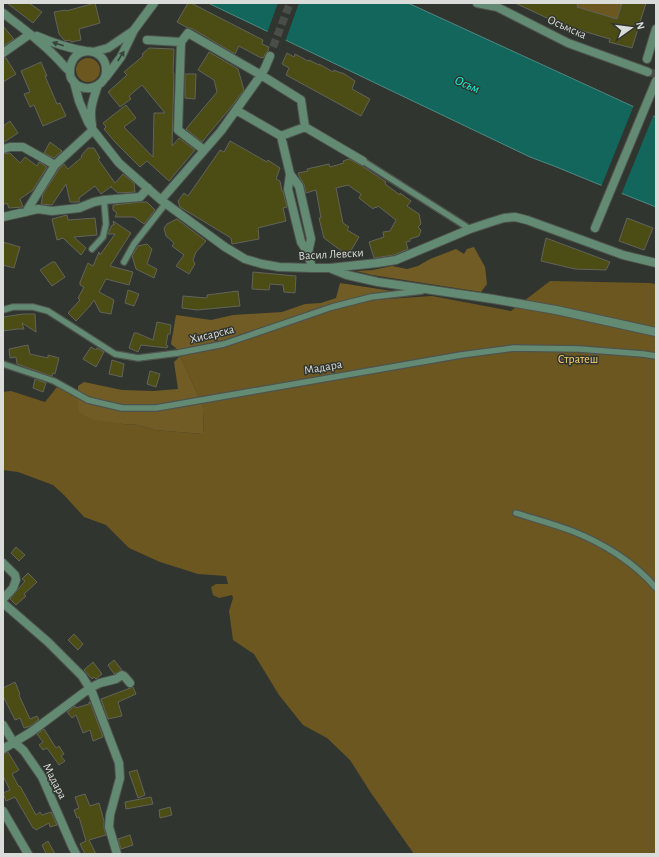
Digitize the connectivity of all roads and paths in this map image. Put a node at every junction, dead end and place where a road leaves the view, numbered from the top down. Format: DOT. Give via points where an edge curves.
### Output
graph roads {
  1 [pos="154,3"];
  2 [pos="478,3"];
  3 [pos="498,5"];
  4 [pos="3,13"];
  5 [pos="656,29"];
  6 [pos="134,30"];
  7 [pos="30,34"];
  8 [pos="147,40"];
  9 [pos="181,42"];
  10 [pos="91,51"];
  11 [pos="3,53"];
  12 [pos="270,56"];
  13 [pos="647,60"];
  14 [pos="70,72"];
  15 [pos="648,72"];
  16 [pos="261,75"];
  17 [pos="656,81"];
  18 [pos="74,82"];
  19 [pos="101,82"];
  20 [pos="236,110"];
  21 [pos="305,127"];
  22 [pos="93,130"];
  23 [pos="281,136"];
  24 [pos="3,149"];
  25 [pos="204,150"];
  26 [pos="362,161"];
  27 [pos="55,165"];
  28 [pos="148,188"];
  29 [pos="104,200"];
  30 [pos="163,202"];
  31 [pos="26,212"];
  32 [pos="3,217"];
  33 [pos="595,228"];
  34 [pos="470,229"];
  35 [pos="92,249"];
  36 [pos="124,262"];
  37 [pos="656,263"];
  38 [pos="312,268"];
  39 [pos="330,268"];
  40 [pos="433,290"];
  41 [pos="3,310"];
  42 [pos="656,332"];
  43 [pos="656,356"];
  44 [pos="3,364"];
  45 [pos="516,513"];
  46 [pos="3,563"];
  47 [pos="656,588"];
  48 [pos="3,599"];
  49 [pos="3,603"];
  50 [pos="130,683"];
  51 [pos="90,688"];
  52 [pos="3,725"];
  53 [pos="15,743"];
  54 [pos="3,749"];
  55 [pos="3,811"];
  56 [pos="28,854"];
  57 [pos="76,854"];
  58 [pos="117,854"];
  1 -- 6 [label="street"];
  2 -- 3 [label="street, Осъмска"];
  3 -- 15 [label="street, Осъмска" via="568,43"];
  4 -- 7 [label="street"];
  5 -- 13 [label="street"];
  6 -- 10 [label="street" via="108,48"];
  19 -- 6 [label="street, one-way" via="121,57"];
  10 -- 7 [label="street, one-way" via="72,49"];
  7 -- 11 [label="street"];
  7 -- 14 [label="street" via="50,50"];
  8 -- 9 [label="street"];
  9 -- 16 [label="street" via="188,33"];
  9 -- 25 [label="street" via="178,130"];
  10 -- 14 [label="street" via="76,55 72,60"];
  10 -- 19 [label="street" via="98,54 105,63 106,74"];
  12 -- 16 [label="street"];
  14 -- 18 [label="street"];
  16 -- 20 [label="street"];
  16 -- 21 [label="street" via="301,100"];
  17 -- 33 [label="street"];
  18 -- 19 [label="street" via="84,88"];
  18 -- 22 [label="street, Васил Левски" via="84,115"];
  19 -- 22 [label="street" via="91,106"];
  20 -- 23 [label="street"];
  20 -- 25 [label="street"];
  21 -- 23 [label="street"];
  21 -- 26 [label="street"];
  22 -- 27 [label="street"];
  22 -- 28 [label="street, Васил Левски" via="119,163"];
  23 -- 38 [label="street" via="290,174 298,186 311,239 308,253"];
  24 -- 27 [label="street" via="23,146"];
  25 -- 30 [label="street"];
  26 -- 34 [label="lane"];
  27 -- 31 [label="street"];
  28 -- 29 [label="street" via="140,197"];
  28 -- 30 [label="street, Васил Левски"];
  29 -- 31 [label="street" via="74,209 52,212 38,209"];
  29 -- 35 [label="lane" via="106,224 102,237"];
  30 -- 36 [label="lane"];
  30 -- 38 [label="street, Васил Левски" via="245,259 279,267"];
  31 -- 32 [label="street"];
  34 -- 37 [label="street, Васил Левски" via="515,217 623,255"];
  34 -- 39 [label="street, Васил Левски" via="396,260"];
  38 -- 39 [label="street, Васил Левски"];
  39 -- 40 [label="street" via="378,282"];
  40 -- 41 [label="lane, Хисарска" via="371,297 332,307 224,344 138,358 116,354 48,311 33,307"];
  40 -- 42 [label="street" via="556,310"];
  43 -- 44 [label="lane, Мадара" via="579,349 514,348 156,408 122,408 88,400 54,381"];
  45 -- 47 [label="lane" via="572,531 603,545 626,560"];
  46 -- 48 [label="street" via="15,575 16,580 13,588"];
  49 -- 51 [label="street" via="48,642 82,676"];
  50 -- 51 [label="street" via="122,675"];
  51 -- 53 [label="street"];
  51 -- 58 [label="street" via="119,763 120,778 109,827"];
  52 -- 53 [label="street, Мадара"];
  53 -- 54 [label="street"];
  53 -- 57 [label="street, Мадара" via="24,751 42,777"];
  55 -- 56 [label="street"];
}
